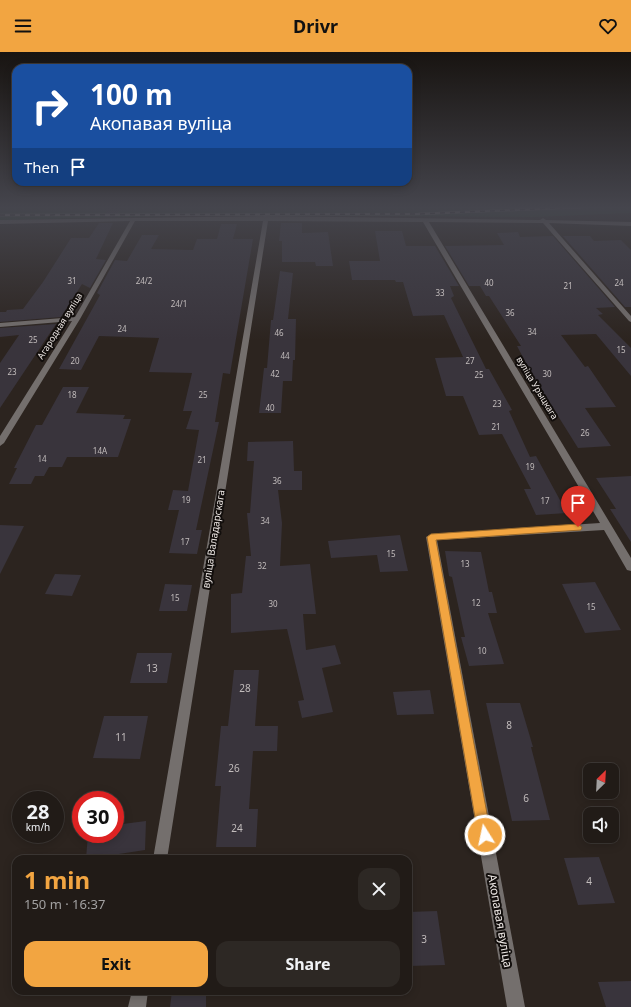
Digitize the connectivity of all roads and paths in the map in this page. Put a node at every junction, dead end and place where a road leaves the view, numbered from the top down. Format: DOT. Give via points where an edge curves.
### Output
graph roads {
  1 [pos="116,252"];
  2 [pos="260,252"];
  3 [pos="444,252"];
  4 [pos="571,252"];
  5 [pos="77,320"];
  6 [pos="631,320"];
  7 [pos="0,325"];
  8 [pos="0,443"];
  9 [pos="607,526"];
  10 [pos="631,567"];
  11 [pos="161,855"];
  12 [pos="139,995"];
  13 [pos="137,1007"];
  14 [pos="516,1007"];
  1 -- 5 [label="street, Агародная вуліца"];
  2 -- 11 [label="street, вуліца Валадарскага"];
  3 -- 9 [label="street, вуліца Урыцкага"];
  4 -- 6 [label="street"];
  5 -- 7 [label="street"];
  5 -- 8 [label="street, Агародная вуліца"];
  9 -- 10 [label="street, вуліца Урыцкага"];
  9 -- 14 [label="street, Акопавая вуліца" via="431,537"];
  12 -- 13 [label="street"];
}
